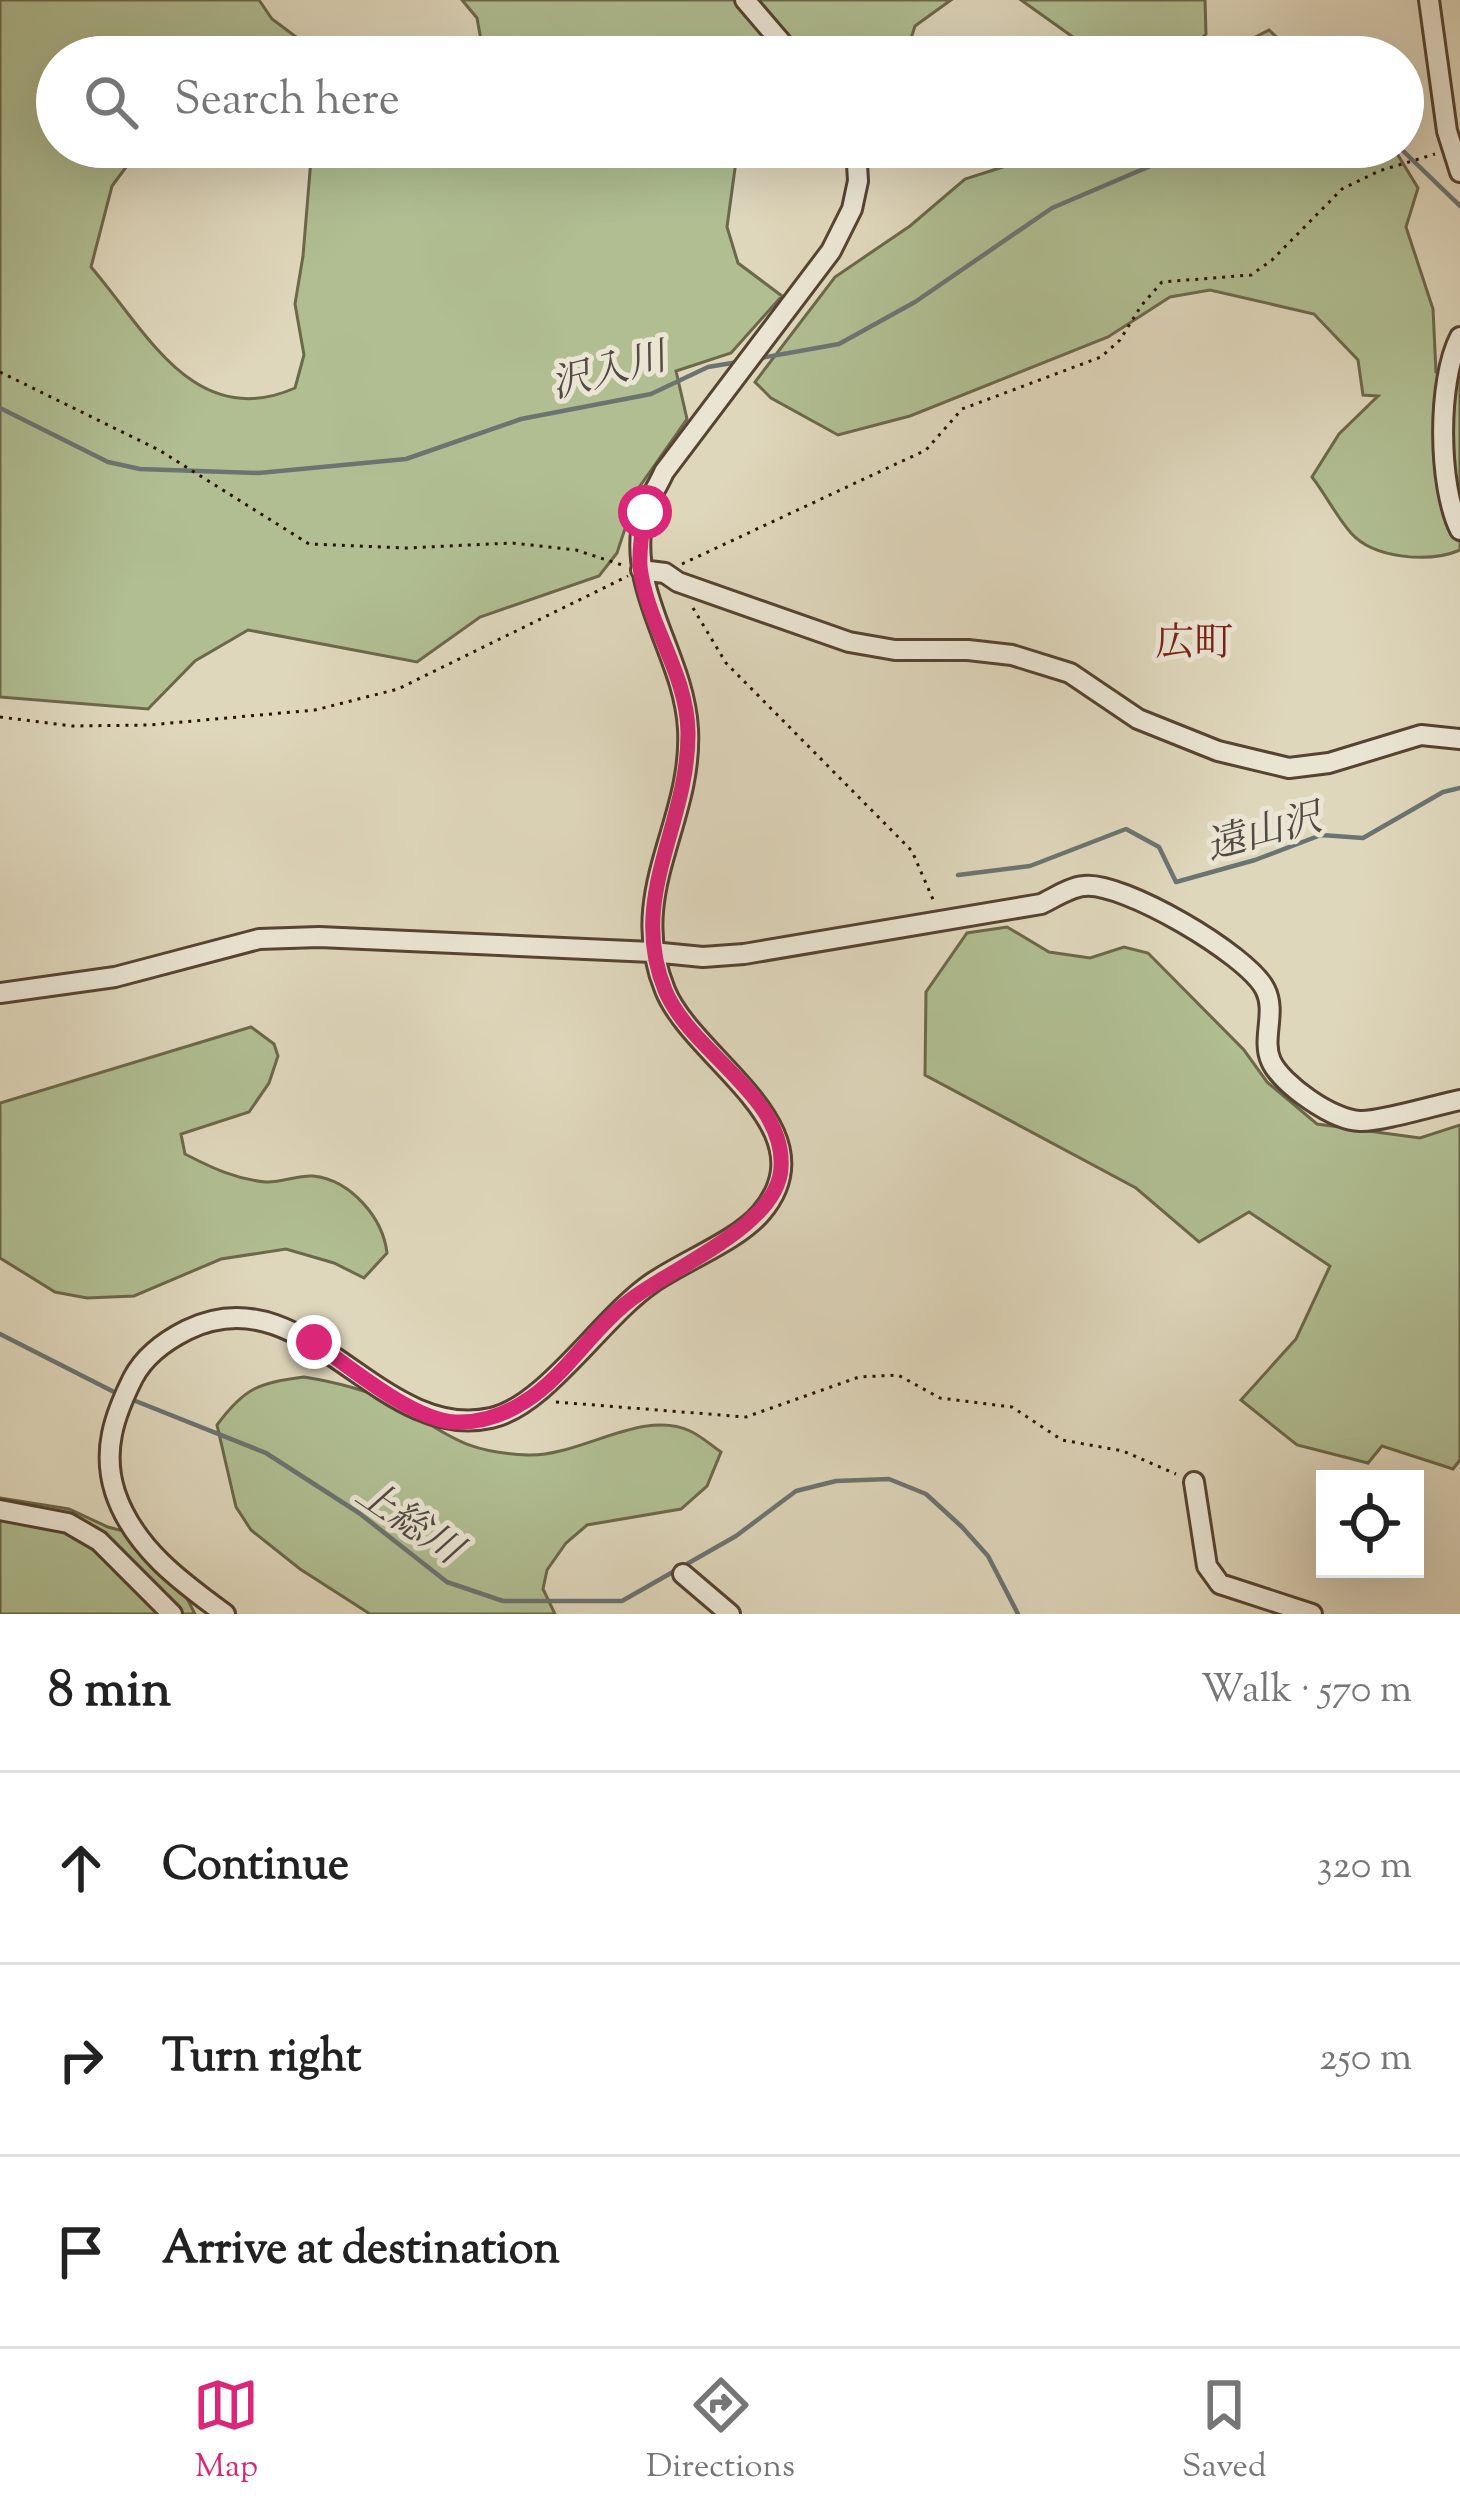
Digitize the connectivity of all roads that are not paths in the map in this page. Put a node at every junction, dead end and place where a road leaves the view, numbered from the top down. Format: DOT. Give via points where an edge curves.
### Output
graph roads {
  1 [pos="1429,0"];
  2 [pos="748,6"];
  3 [pos="775,36"];
  4 [pos="1457,164"];
  5 [pos="857,168"];
  6 [pos="1460,337"];
  7 [pos="1460,530"];
  8 [pos="640,570"];
  9 [pos="1460,739"];
  10 [pos="652,952"];
  11 [pos="0,993"];
  12 [pos="1460,1100"];
  13 [pos="1194,1482"];
  14 [pos="0,1510"];
  15 [pos="683,1574"];
  16 [pos="172,1614"];
  17 [pos="224,1614"];
  18 [pos="730,1614"];
  19 [pos="1312,1614"];
  1 -- 4 [label="street"];
  2 -- 3 [label="street"];
  5 -- 8 [label="street" via="852,209 831,251 664,472 645,512"];
  6 -- 7 [label="street" via="1445,397 1446,482"];
  8 -- 9 [label="street" via="849,642 968,650 1051,667 1089,682 1138,719 1218,752 1289,768 1421,735"];
  8 -- 10 [label="street" via="681,683 688,730 685,778 652,893"];
  10 -- 11 [label="street" via="260,940 115,977"];
  10 -- 12 [label="street" via="744,954 1041,904 1083,886 1107,889 1207,937 1255,972 1268,994 1268,1056 1281,1077 1326,1110 1359,1122"];
  10 -- 17 [label="street" via="691,1033 769,1120 778,1138 776,1190 753,1222 651,1284 530,1399 488,1419 427,1416 278,1324 239,1317 167,1340 140,1365 121,1403 108,1469 132,1526 174,1576"];
  13 -- 19 [label="street" via="1207,1565 1220,1584"];
  14 -- 16 [label="street" via="68,1523 99,1541"];
  15 -- 18 [label="street"];
}
